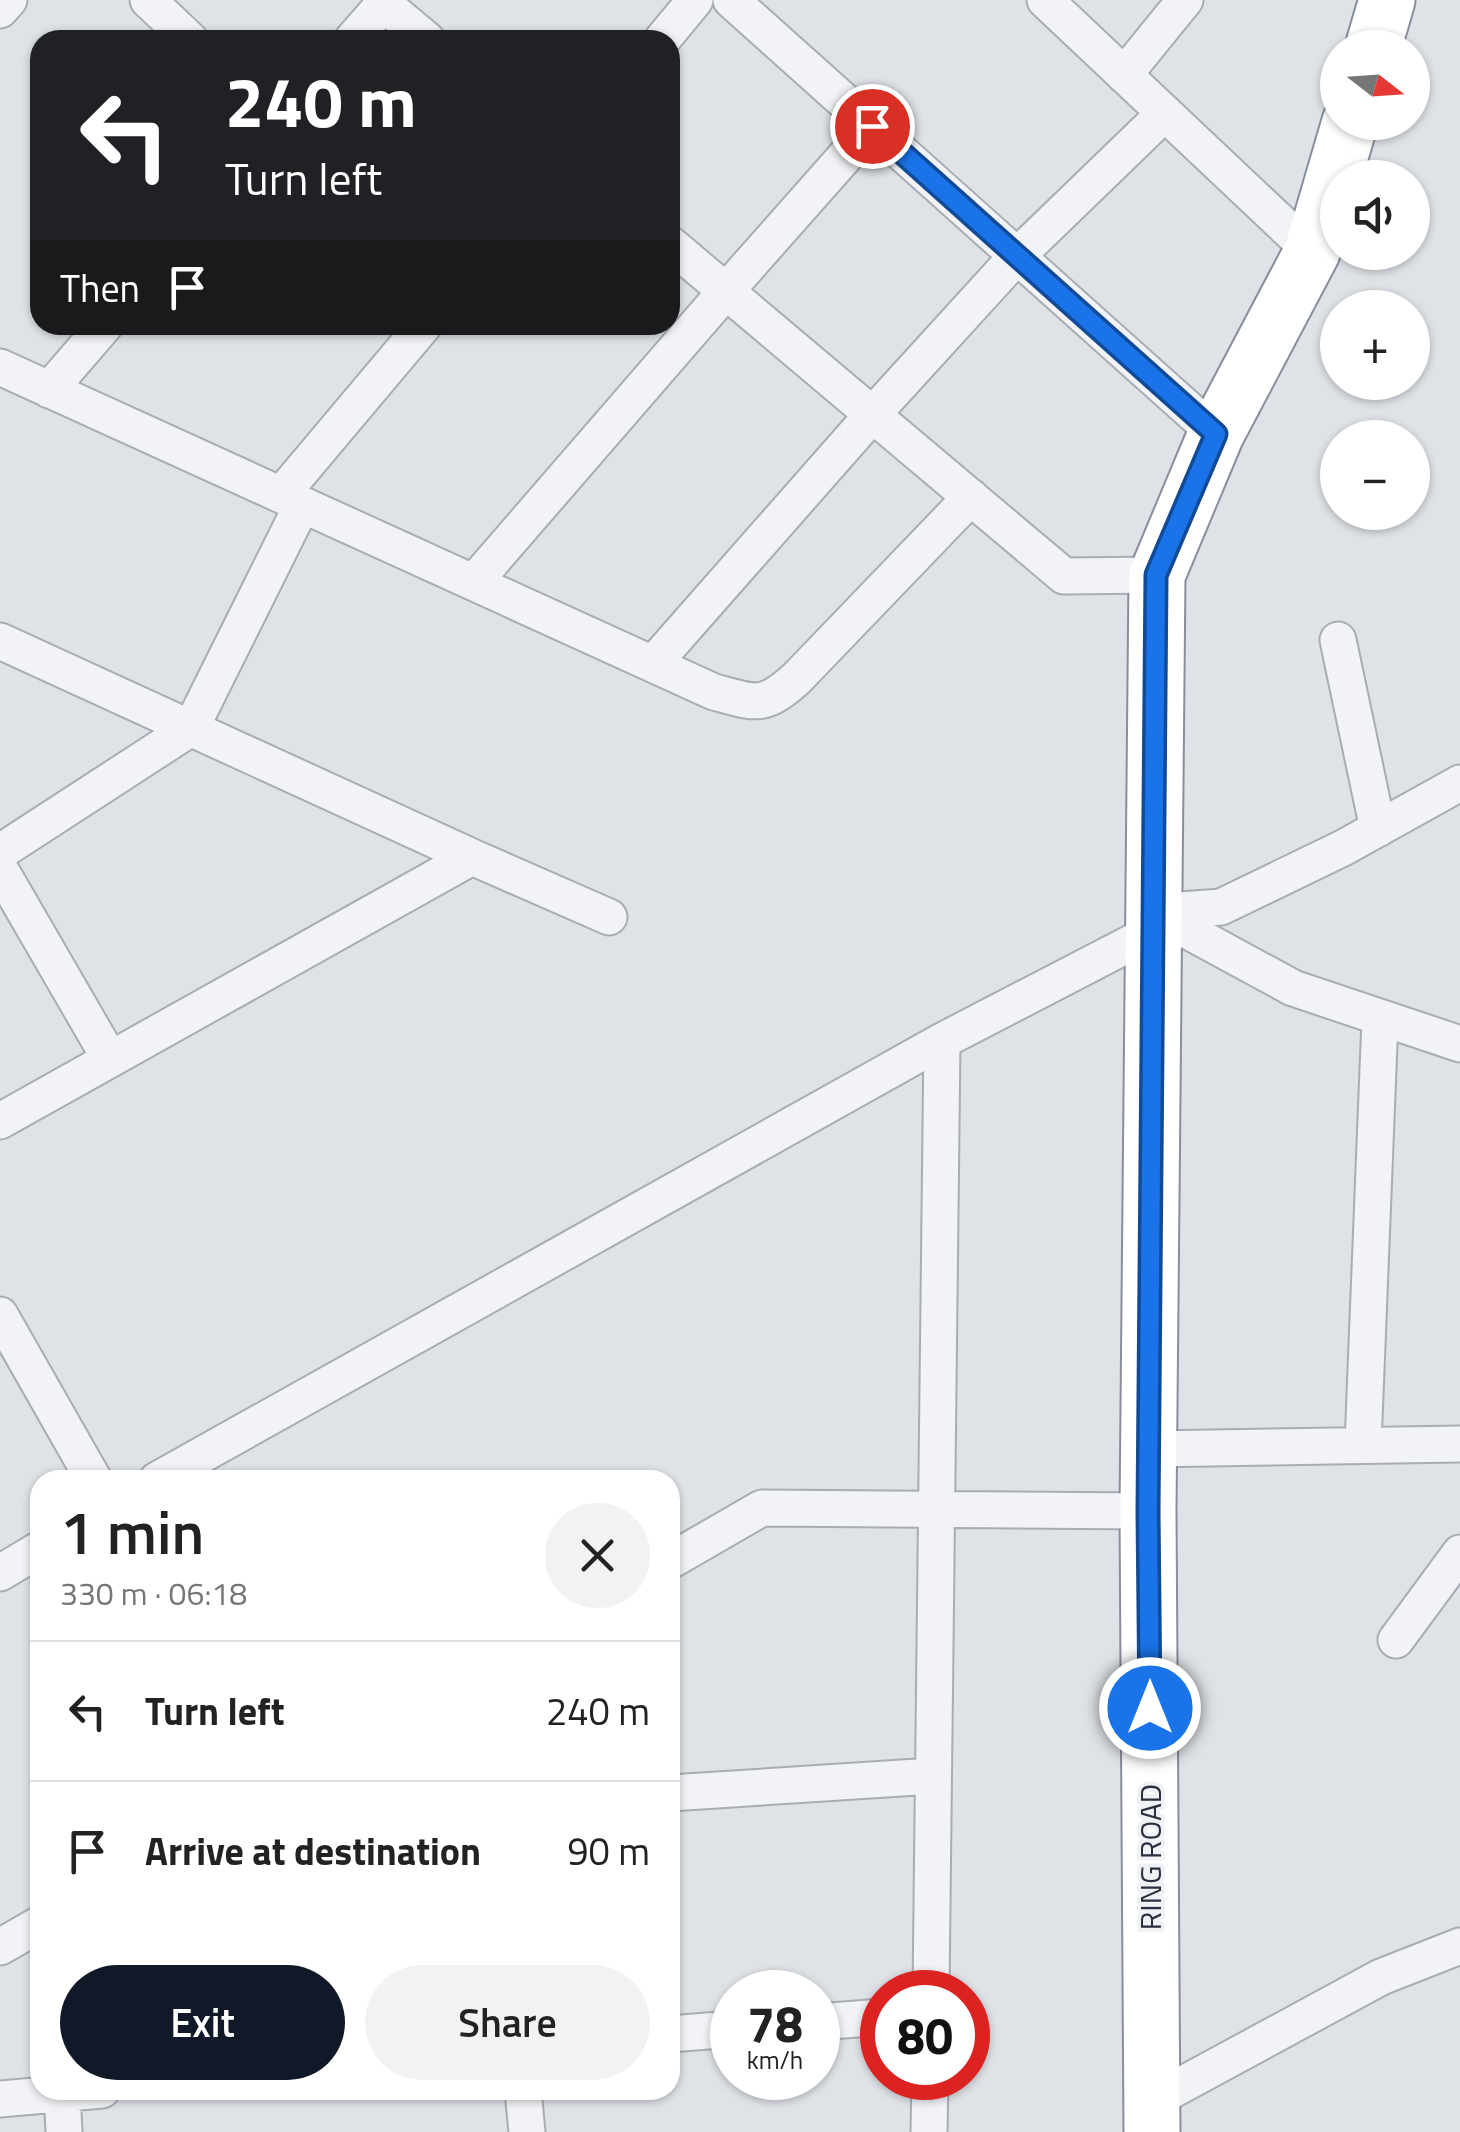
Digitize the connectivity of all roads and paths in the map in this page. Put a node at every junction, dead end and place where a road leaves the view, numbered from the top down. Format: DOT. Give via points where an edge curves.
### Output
graph roads {
  1 [pos="10,0"];
  2 [pos="148,0"];
  3 [pos="695,0"];
  4 [pos="731,0"];
  5 [pos="1185,0"];
  6 [pos="1387,0"];
  7 [pos="385,2"];
  8 [pos="1052,2"];
  9 [pos="0,10"];
  10 [pos="180,30"];
  11 [pos="361,30"];
  12 [pos="416,30"];
  13 [pos="670,30"];
  14 [pos="1378,30"];
  15 [pos="1124,75"];
  16 [pos="1165,113"];
  17 [pos="872,126"];
  18 [pos="1345,140"];
  19 [pos="680,252"];
  20 [pos="1312,252"];
  21 [pos="1017,256"];
  22 [pos="726,291"];
  23 [pos="96,335"];
  24 [pos="416,335"];
  25 [pos="0,367"];
  26 [pos="49,390"];
  27 [pos="872,414"];
  28 [pos="1216,434"];
  29 [pos="971,497"];
  30 [pos="292,500"];
  31 [pos="1156,575"];
  32 [pos="474,582"];
  33 [pos="1338,640"];
  34 [pos="0,641"];
  35 [pos="653,664"];
  36 [pos="191,728"];
  37 [pos="1460,783"];
  38 [pos="1378,828"];
  39 [pos="0,852"];
  40 [pos="472,857"];
  41 [pos="0,869"];
  42 [pos="609,917"];
  43 [pos="1154,922"];
  44 [pos="1380,1019"];
  45 [pos="942,1041"];
  46 [pos="1460,1044"];
  47 [pos="110,1060"];
  48 [pos="0,1121"];
  49 [pos="0,1315"];
  50 [pos="1460,1444"];
  51 [pos="1363,1445"];
  52 [pos="1149,1449"];
  53 [pos="88,1470"];
  54 [pos="175,1470"];
  55 [pos="936,1509"];
  56 [pos="1148,1511"];
  57 [pos="1460,1553"];
  58 [pos="30,1555"];
  59 [pos="680,1555"];
  60 [pos="0,1573"];
  61 [pos="1396,1640"];
  62 [pos="933,1776"];
  63 [pos="680,1792"];
  64 [pos="30,1930"];
  65 [pos="1460,1946"];
  66 [pos="0,1947"];
  67 [pos="931,1970"];
  68 [pos="710,2031"];
  69 [pos="680,2033"];
  70 [pos="30,2096"];
  71 [pos="0,2100"];
  72 [pos="62,2100"];
  73 [pos="523,2100"];
  74 [pos="930,2100"];
  75 [pos="1152,2117"];
  76 [pos="64,2132"];
  77 [pos="527,2132"];
  78 [pos="929,2132"];
  1 -- 9 [label="street"];
  2 -- 10 [label="street"];
  3 -- 13 [label="street"];
  4 -- 17 [label="street"];
  5 -- 15 [label="street"];
  6 -- 14 [label="highway"];
  7 -- 11 [label="street"];
  7 -- 12 [label="street"];
  8 -- 15 [label="street"];
  15 -- 16 [label="street"];
  16 -- 20 [label="street"];
  16 -- 21 [label="street"];
  17 -- 21 [label="street"];
  17 -- 22 [label="street"];
  18 -- 20 [label="highway, RING ROAD"];
  19 -- 22 [label="street"];
  20 -- 28 [label="highway, RING ROAD"];
  21 -- 27 [label="street"];
  21 -- 28 [label="street"];
  22 -- 27 [label="street"];
  22 -- 32 [label="street"];
  23 -- 26 [label="street"];
  24 -- 30 [label="street"];
  25 -- 26 [label="street"];
  26 -- 30 [label="street"];
  27 -- 29 [label="street"];
  27 -- 35 [label="street"];
  28 -- 31 [label="highway, RING ROAD"];
  29 -- 31 [label="street" via="1064,576"];
  29 -- 35 [label="street" via="776,697 752,702 714,692"];
  30 -- 32 [label="street"];
  30 -- 36 [label="street"];
  31 -- 43 [label="highway, RING ROAD"];
  32 -- 35 [label="street"];
  33 -- 38 [label="street"];
  34 -- 36 [label="street"];
  36 -- 39 [label="street"];
  36 -- 40 [label="street"];
  37 -- 38 [label="street"];
  38 -- 43 [label="street" via="1222,908"];
  40 -- 42 [label="street"];
  40 -- 47 [label="street"];
  41 -- 47 [label="street"];
  43 -- 44 [label="street" via="1293,988"];
  43 -- 45 [label="street"];
  43 -- 52 [label="highway, RING ROAD"];
  44 -- 46 [label="street"];
  44 -- 51 [label="street"];
  45 -- 54 [label="street"];
  45 -- 55 [label="street"];
  47 -- 48 [label="street"];
  49 -- 53 [label="street"];
  50 -- 51 [label="street"];
  51 -- 52 [label="street"];
  52 -- 56 [label="highway, RING ROAD"];
  55 -- 56 [label="street"];
  55 -- 59 [label="street" via="762,1508"];
  55 -- 62 [label="street"];
  56 -- 75 [label="highway, RING ROAD"];
  57 -- 61 [label="street"];
  58 -- 60 [label="street"];
  62 -- 63 [label="street"];
  62 -- 67 [label="street"];
  64 -- 66 [label="street"];
  65 -- 75 [label="street" via="1381,1977"];
  68 -- 69 [label="street"];
  70 -- 71 [label="street"];
  72 -- 76 [label="street"];
  73 -- 77 [label="street"];
  74 -- 78 [label="street"];
}
